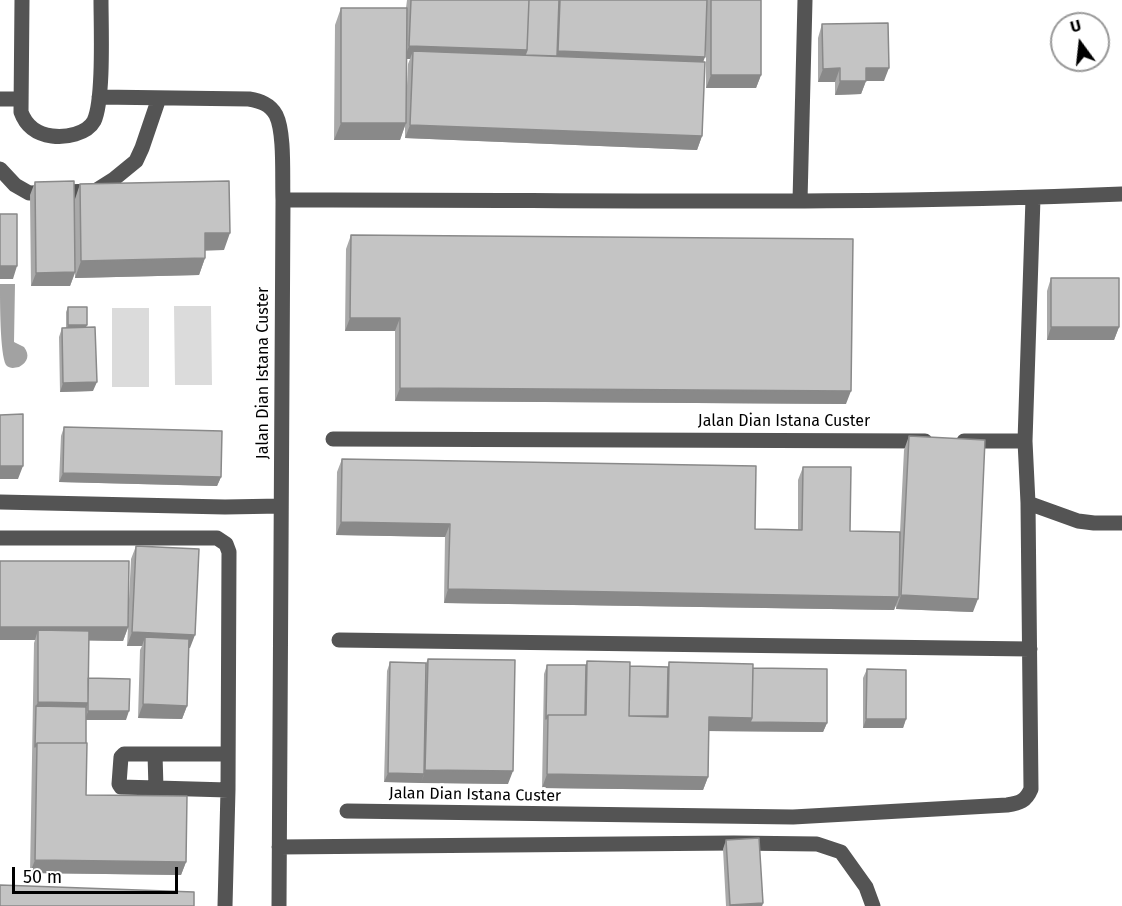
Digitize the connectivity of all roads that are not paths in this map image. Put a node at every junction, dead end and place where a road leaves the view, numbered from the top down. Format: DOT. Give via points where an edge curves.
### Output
graph roads {
  1 [pos="22,0"];
  2 [pos="101,0"];
  3 [pos="805,0"];
  4 [pos="99,97"];
  5 [pos="159,98"];
  6 [pos="0,99"];
  7 [pos="20,99"];
  8 [pos="0,169"];
  9 [pos="1122,194"];
  10 [pos="1033,198"];
  11 [pos="283,200"];
  12 [pos="800,201"];
  13 [pos="333,438"];
  14 [pos="1025,441"];
  15 [pos="0,502"];
  16 [pos="1028,502"];
  17 [pos="281,506"];
  18 [pos="1122,523"];
  19 [pos="0,538"];
  20 [pos="339,640"];
  21 [pos="1030,649"];
  22 [pos="155,754"];
  23 [pos="227,754"];
  24 [pos="156,788"];
  25 [pos="228,790"];
  26 [pos="347,812"];
  27 [pos="279,847"];
  28 [pos="225,906"];
  29 [pos="279,906"];
  30 [pos="873,906"];
  1 -- 7 [label="street"];
  2 -- 4 [label="street"];
  3 -- 12 [label="street"];
  4 -- 5 [label="street, Jalan Dian Istana Custer"];
  4 -- 7 [label="street" via="93,122 84,130 65,136 52,136 30,127 23,117"];
  5 -- 8 [label="street" via="136,161 95,191 29,193"];
  5 -- 11 [label="street, Jalan Dian Istana Custer" via="249,99 269,106 280,129"];
  6 -- 7 [label="street"];
  9 -- 10 [label="street"];
  10 -- 12 [label="street"];
  10 -- 14 [label="street"];
  11 -- 12 [label="street"];
  11 -- 17 [label="street, Jalan Dian Istana Custer"];
  13 -- 14 [label="street, Jalan Dian Istana Custer"];
  14 -- 16 [label="street, Jalan Dian Istana Custer"];
  15 -- 17 [label="street"];
  16 -- 18 [label="street" via="1078,521"];
  16 -- 21 [label="street, Jalan Dian Istana Custer"];
  17 -- 27 [label="street, Jalan Dian Istana Custer"];
  19 -- 23 [label="street" via="217,538 226,544"];
  20 -- 21 [label="street"];
  21 -- 26 [label="street, Jalan Dian Istana Custer" via="1031,789 1021,802 793,817"];
  22 -- 23 [label="street"];
  22 -- 24 [label="street"];
  22 -- 24 [label="street" via="122,756 119,784"];
  23 -- 25 [label="street"];
  24 -- 25 [label="street"];
  25 -- 28 [label="street"];
  27 -- 29 [label="street, Jalan Dian Istana Custer"];
  27 -- 30 [label="street" via="817,844 841,852 866,887"];
}
